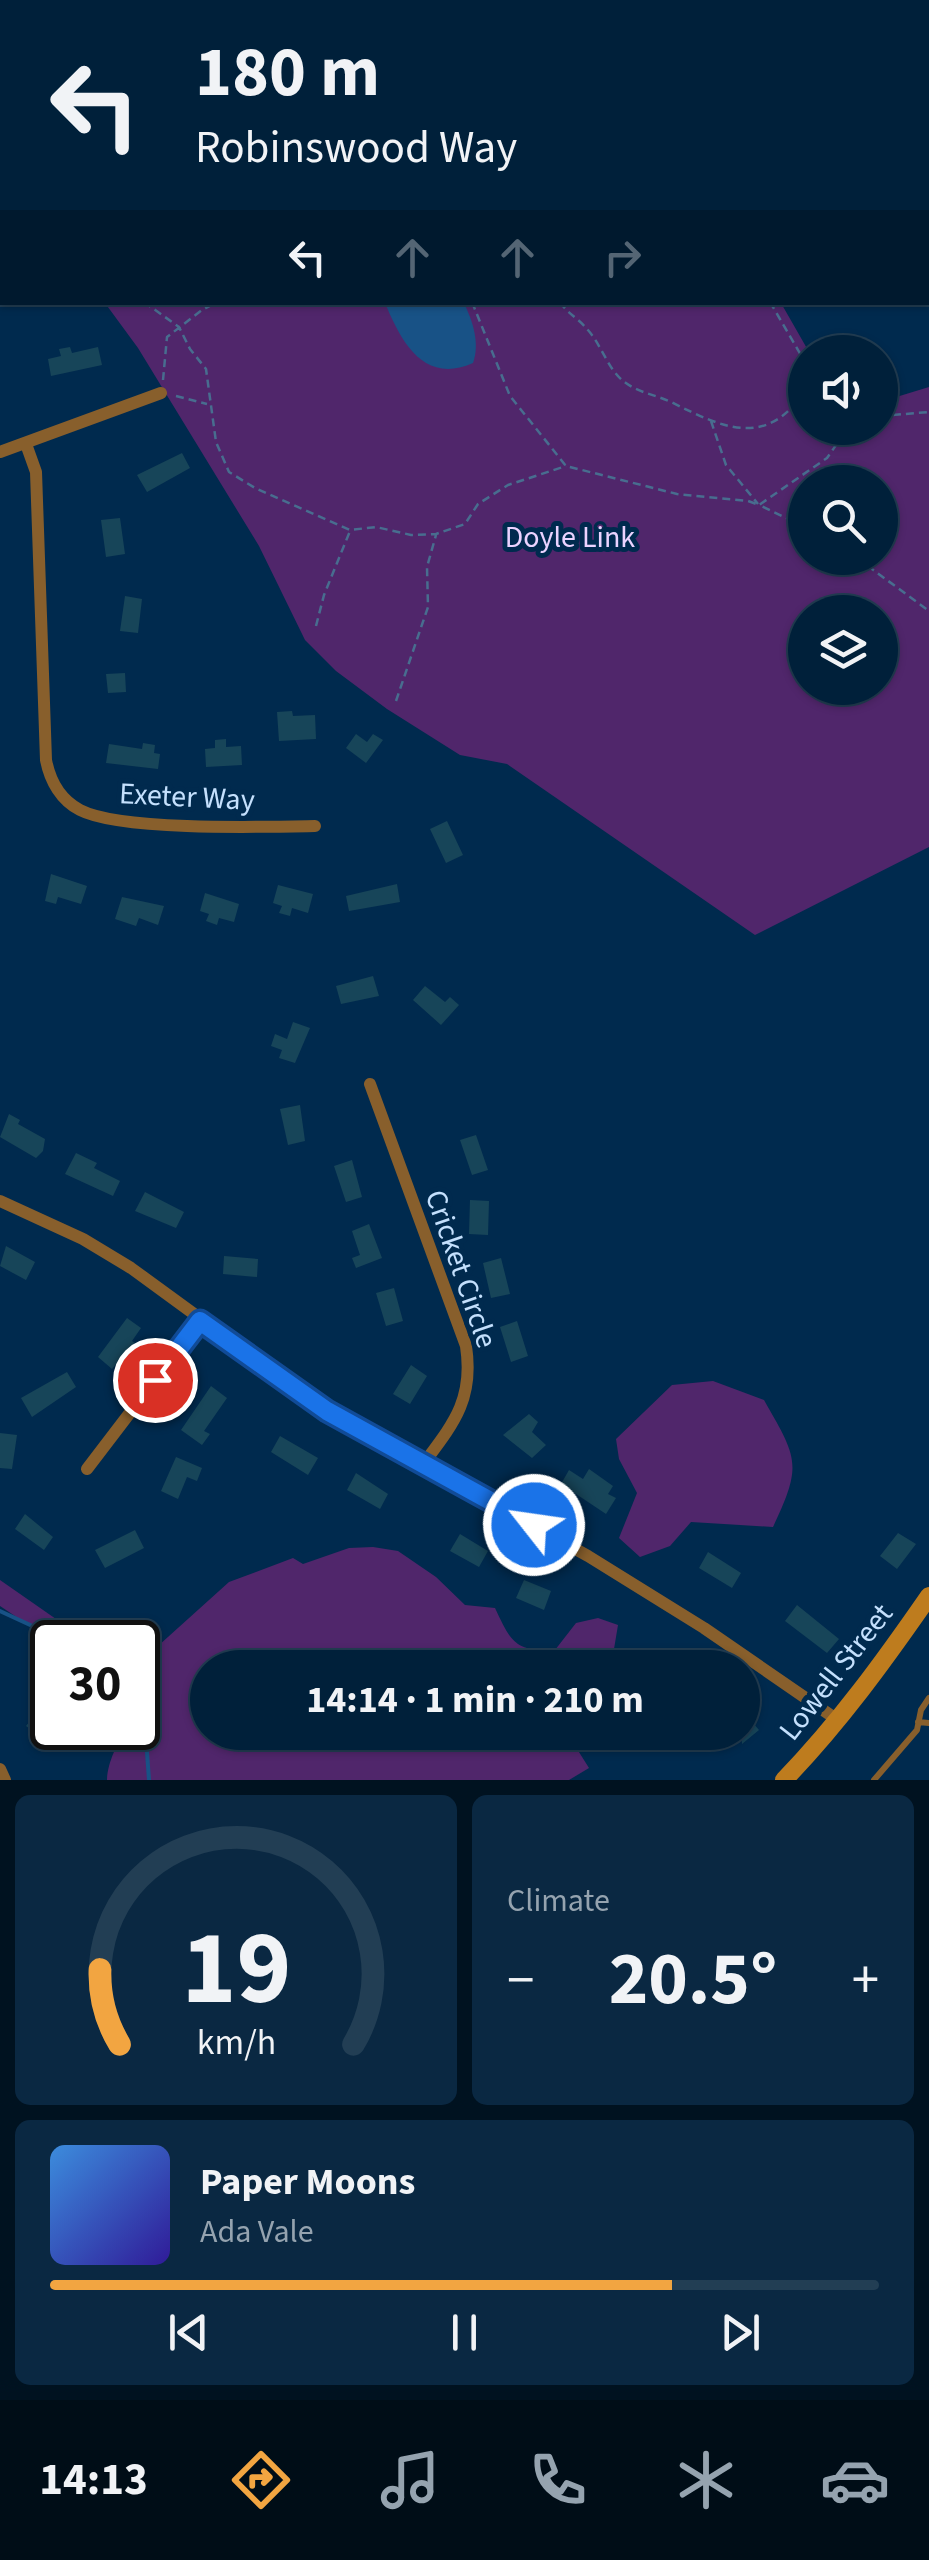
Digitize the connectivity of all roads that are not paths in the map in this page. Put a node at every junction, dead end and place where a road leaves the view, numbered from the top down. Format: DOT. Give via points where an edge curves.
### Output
graph roads {
  1 [pos="161,393"];
  2 [pos="26,444"];
  3 [pos="0,452"];
  4 [pos="314,826"];
  5 [pos="370,1084"];
  6 [pos="0,1201"];
  7 [pos="200,1321"];
  8 [pos="424,1463"];
  9 [pos="87,1469"];
  10 [pos="929,1596"];
  11 [pos="929,1698"];
  12 [pos="838,1721"];
  13 [pos="918,1722"];
  14 [pos="929,1723"];
  15 [pos="0,1769"];
  16 [pos="5,1780"];
  17 [pos="784,1780"];
  18 [pos="874,1780"];
  1 -- 2 [label="street"];
  2 -- 3 [label="street"];
  2 -- 4 [label="street, Exeter Way" via="36,472 46,760 64,798 114,820"];
  5 -- 8 [label="street, Cricket Circle" via="466,1346 469,1378 460,1412"];
  6 -- 7 [label="street" via="83,1239"];
  7 -- 8 [label="street" via="327,1411"];
  7 -- 9 [label="street"];
  8 -- 12 [label="street" via="704,1628"];
  10 -- 12 [label="main road, Lowell Street"];
  11 -- 13 [label="lane"];
  12 -- 17 [label="main road, Lowell Street"];
  13 -- 14 [label="lane"];
  13 -- 18 [label="lane"];
  15 -- 16 [label="street"];
}
